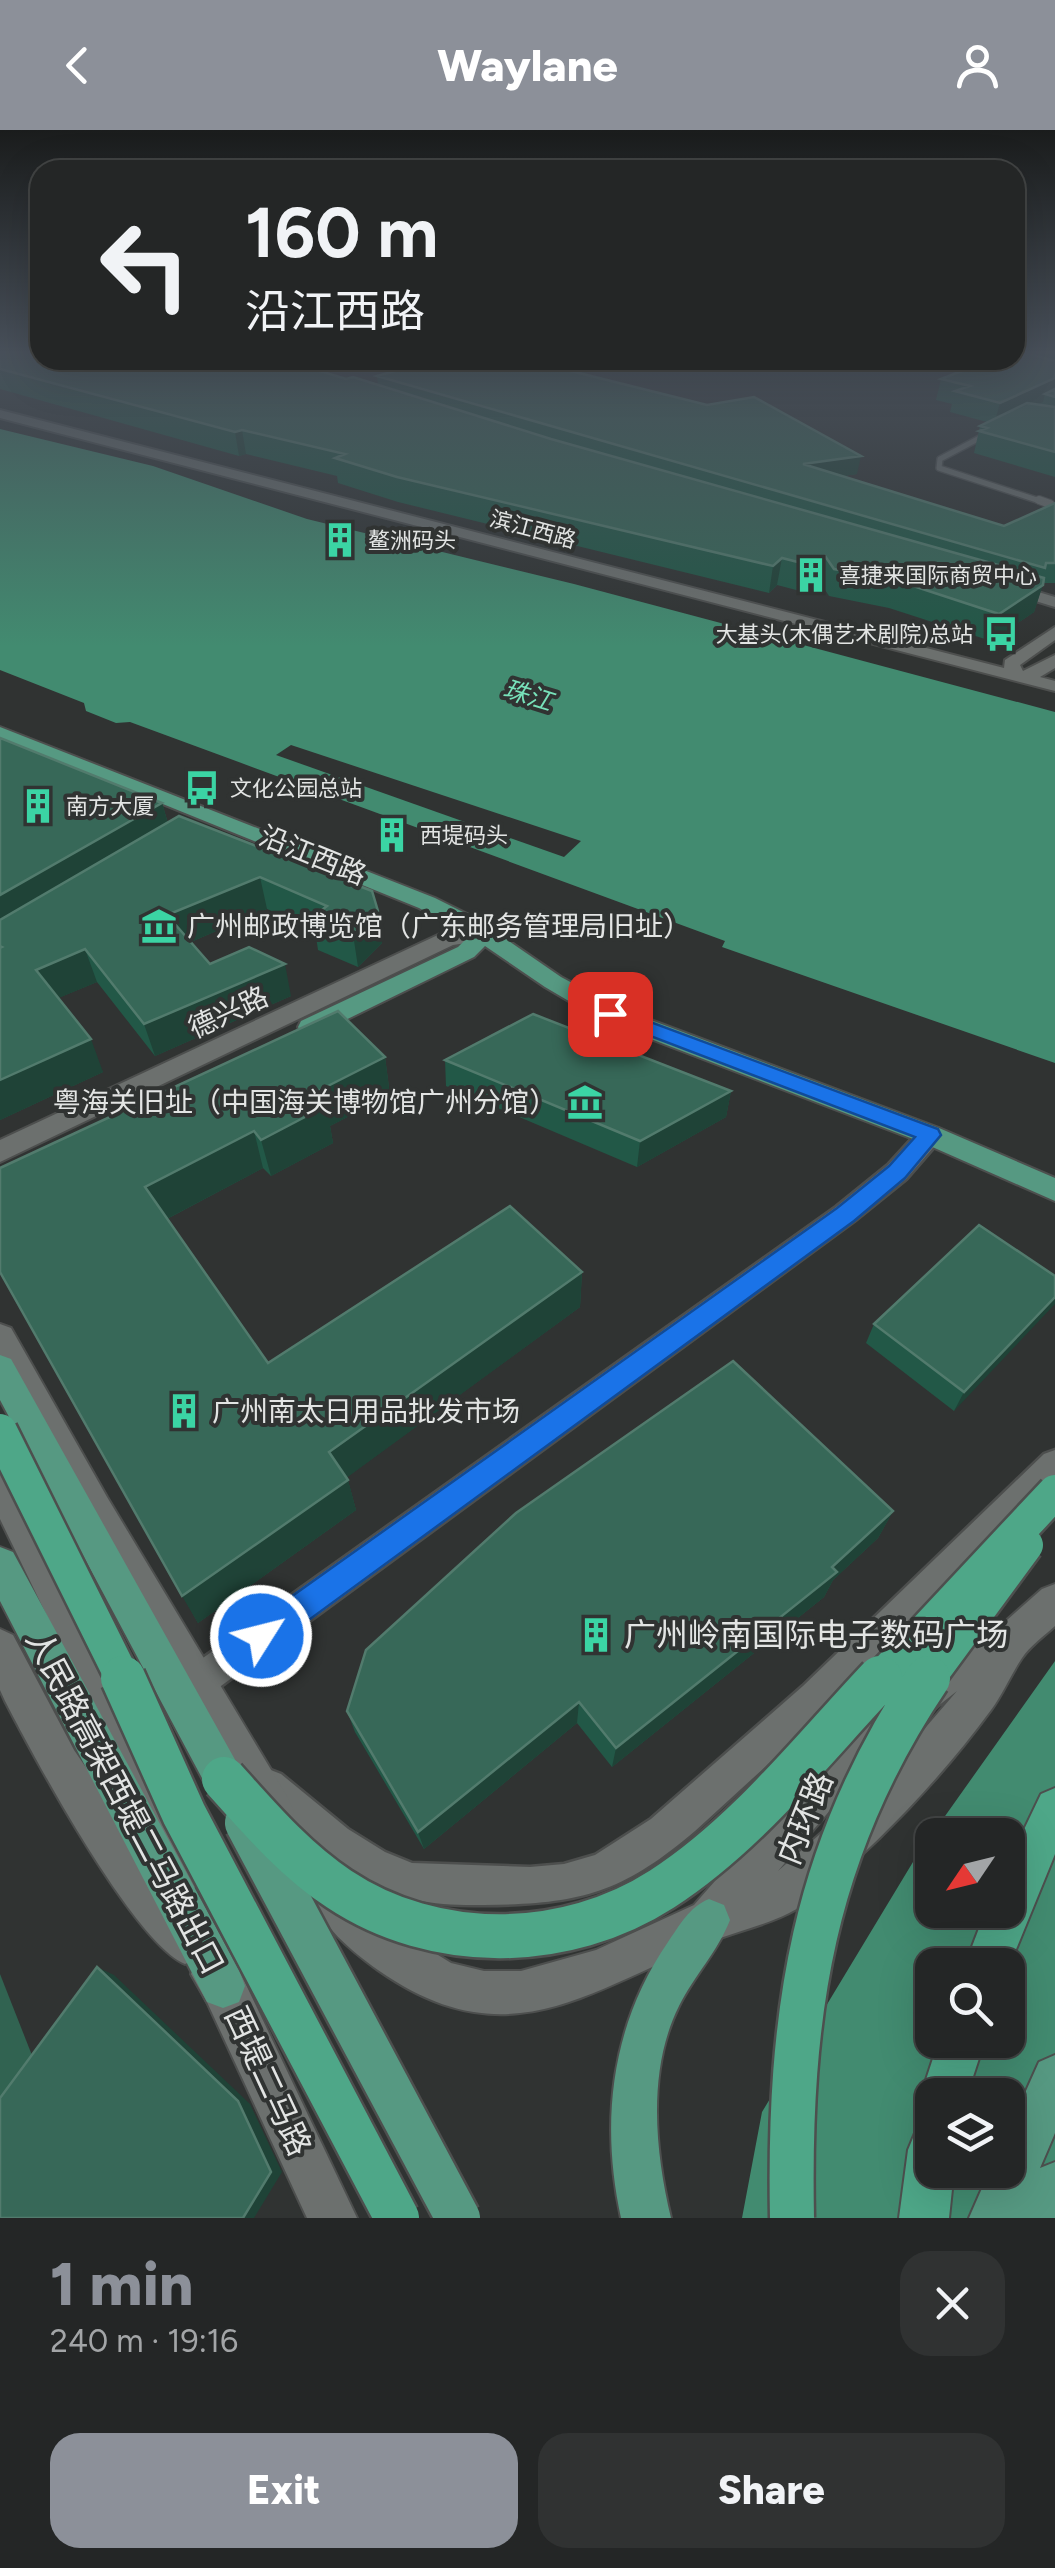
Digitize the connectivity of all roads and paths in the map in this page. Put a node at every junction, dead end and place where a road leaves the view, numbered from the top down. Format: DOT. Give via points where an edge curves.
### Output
graph roads {
  1 [pos="158,450"];
  2 [pos="957,450"];
  3 [pos="1050,504"];
  4 [pos="987,582"];
  5 [pos="1055,602"];
  6 [pos="1055,632"];
  7 [pos="1050,669"];
  8 [pos="1014,670"];
  9 [pos="1055,686"];
  10 [pos="0,732"];
  11 [pos="219,816"];
  12 [pos="187,837"];
  13 [pos="484,934"];
  14 [pos="930,1135"];
  15 [pos="0,1152"];
  16 [pos="0,1171"];
  17 [pos="1055,1190"];
  18 [pos="0,1337"];
  19 [pos="0,1369"];
  20 [pos="0,1431"];
  21 [pos="1055,1464"];
  22 [pos="0,1483"];
  23 [pos="1055,1492"];
  24 [pos="1055,1507"];
  25 [pos="0,1564"];
  26 [pos="1055,1602"];
  27 [pos="1011,1641"];
  28 [pos="0,1648"];
  29 [pos="198,1682"];
  30 [pos="236,1775"];
  31 [pos="1055,1808"];
  32 [pos="1025,1872"];
  33 [pos="709,1920"];
  34 [pos="223,1986"];
  35 [pos="1055,2078"];
  36 [pos="1055,2186"];
  37 [pos="332,2218"];
  38 [pos="397,2218"];
  39 [pos="458,2218"];
  40 [pos="646,2218"];
  41 [pos="792,2218"];
  42 [pos="994,2218"];
  43 [pos="1042,2218"];
  1 -- 8 [label="main road, 滨江西路"];
  2 -- 3 [label="lane" via="940,459 938,468"];
  4 -- 5 [label="main road"];
  6 -- 8 [label="main road"];
  7 -- 8 [label="main road"];
  8 -- 9 [label="main road, 滨江西路"];
  10 -- 11 [label="main road, 沿江西路"];
  11 -- 12 [label="main road"];
  11 -- 13 [label="main road, 沿江西路" via="428,902"];
  13 -- 14 [label="main road, 沿江西路" via="610,1014"];
  13 -- 15 [label="main road, 德兴路" via="448,939"];
  13 -- 16 [label="main road" via="466,952 416,977"];
  14 -- 17 [label="main road, 沿江西路"];
  14 -- 29 [label="street" via="845,1214"];
  18 -- 29 [label="main road"];
  19 -- 30 [label="main road"];
  20 -- 38 [label="highway, bridge" via="100,1626 184,1814"];
  21 -- 30 [label="street" via="776,1734 656,1838 584,1878 515,1887 414,1882 367,1862"];
  22 -- 34 [label="main road" via="136,1761"];
  23 -- 30 [label="highway, bridge" via="735,1827 660,1890 592,1923 476,1937 379,1912 340,1890 288,1846"];
  24 -- 41 [label="highway, 内环路, bridge" via="910,1705 847,1824 806,1974 792,2100"];
  25 -- 34 [label="main road, 人民路高架西堤二马路出口"];
  26 -- 27 [label="main road"];
  27 -- 33 [label="main road" via="951,1672 866,1738"];
  27 -- 33 [label="main road" via="951,1732 858,1830 796,1884 743,1912"];
  28 -- 34 [label="main road, 西堤二马路" via="34,1721 110,1845"];
  29 -- 30 [label="main road"];
  30 -- 33 [label="main road" via="362,1933 449,1985 521,1993 564,1984"];
  30 -- 39 [label="main road, bridge"];
  31 -- 32 [label="highway"];
  33 -- 40 [label="main road" via="660,1997 642,2047 633,2122"];
  34 -- 37 [label="main road, 西堤二马路"];
  35 -- 42 [label="main road"];
  36 -- 43 [label="main road"];
}
